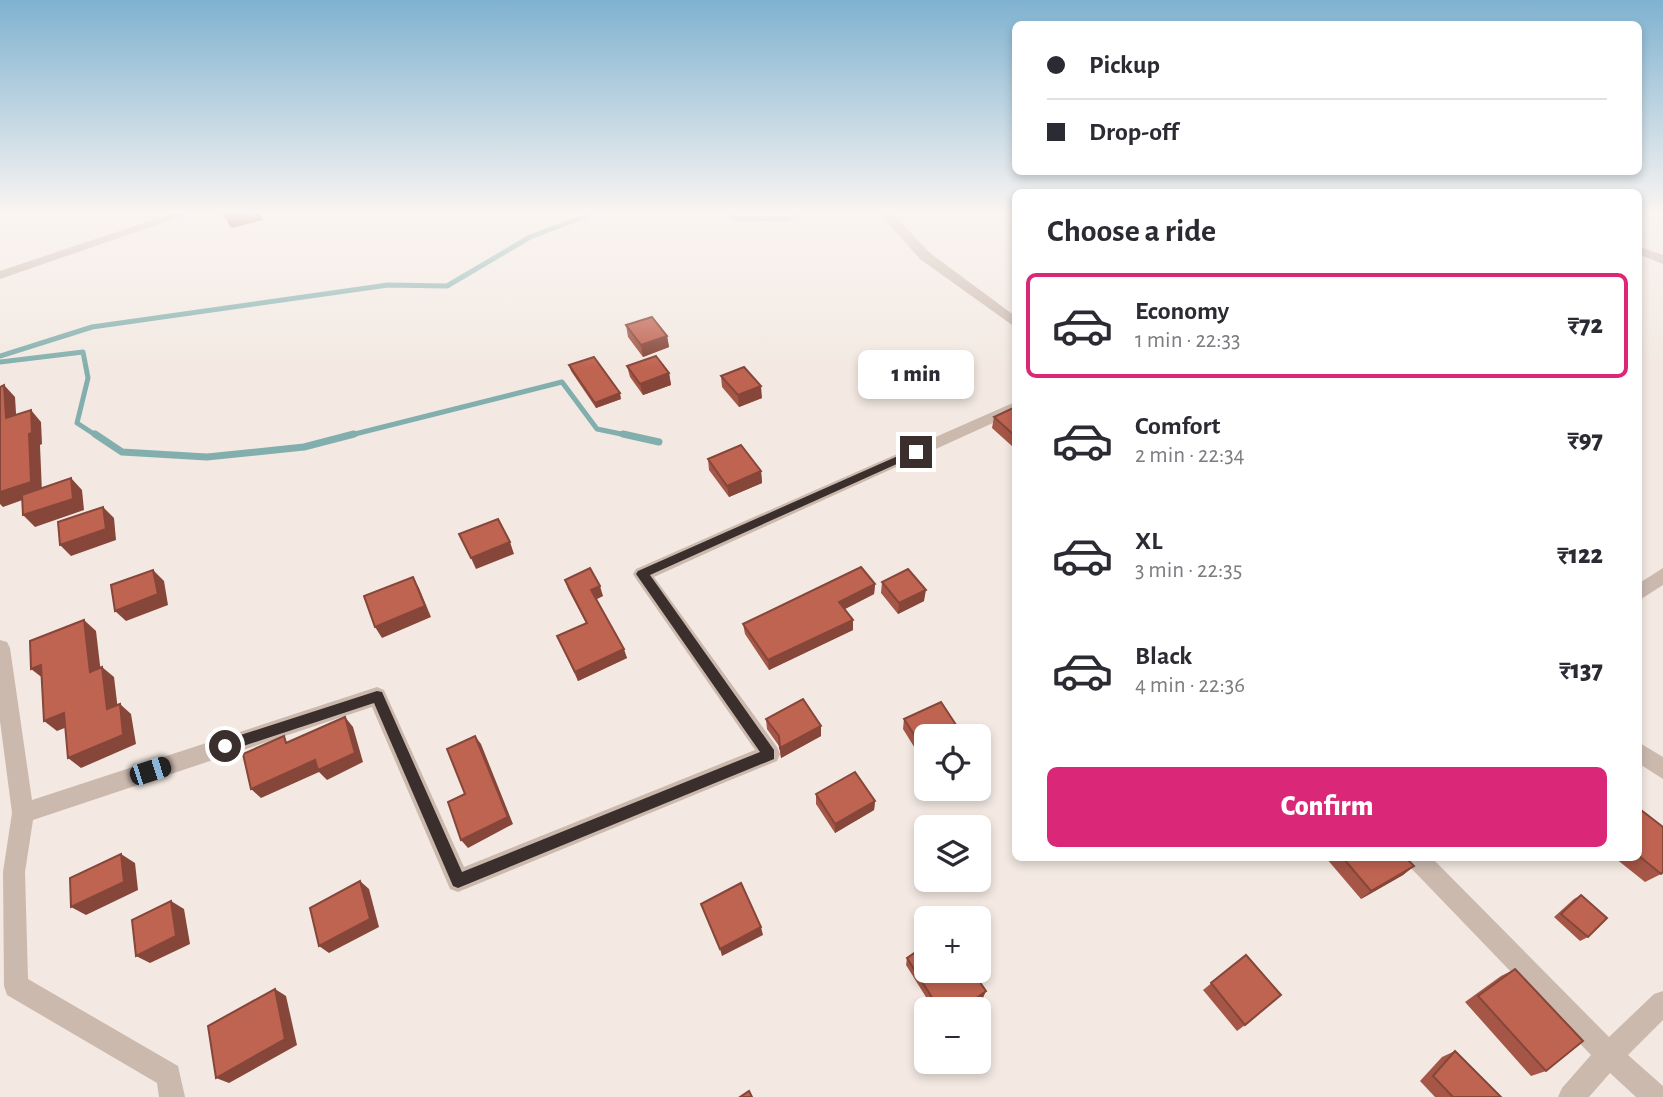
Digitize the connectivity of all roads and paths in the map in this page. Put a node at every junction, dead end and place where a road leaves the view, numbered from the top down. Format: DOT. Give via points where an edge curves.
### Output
graph roads {
  1 [pos="29,265"];
  2 [pos="937,265"];
  3 [pos="0,275"];
  4 [pos="1012,321"];
  5 [pos="1012,408"];
  6 [pos="1663,575"];
  7 [pos="1642,591"];
  8 [pos="0,648"];
  9 [pos="1642,754"];
  10 [pos="1663,769"];
  11 [pos="23,813"];
  12 [pos="1420,861"];
  13 [pos="1663,1003"];
  14 [pos="1609,1055"];
  15 [pos="172,1097"];
  16 [pos="1571,1097"];
  17 [pos="1655,1097"];
  1 -- 3 [label="street"];
  2 -- 4 [label="street"];
  5 -- 11 [label="street" via="642,574 770,754 458,881 377,696"];
  6 -- 7 [label="street"];
  8 -- 11 [label="street"];
  9 -- 10 [label="street"];
  11 -- 15 [label="street" via="14,872 16,986 169,1075"];
  12 -- 14 [label="street"];
  13 -- 14 [label="street"];
  14 -- 16 [label="street"];
  14 -- 17 [label="street"];
}
